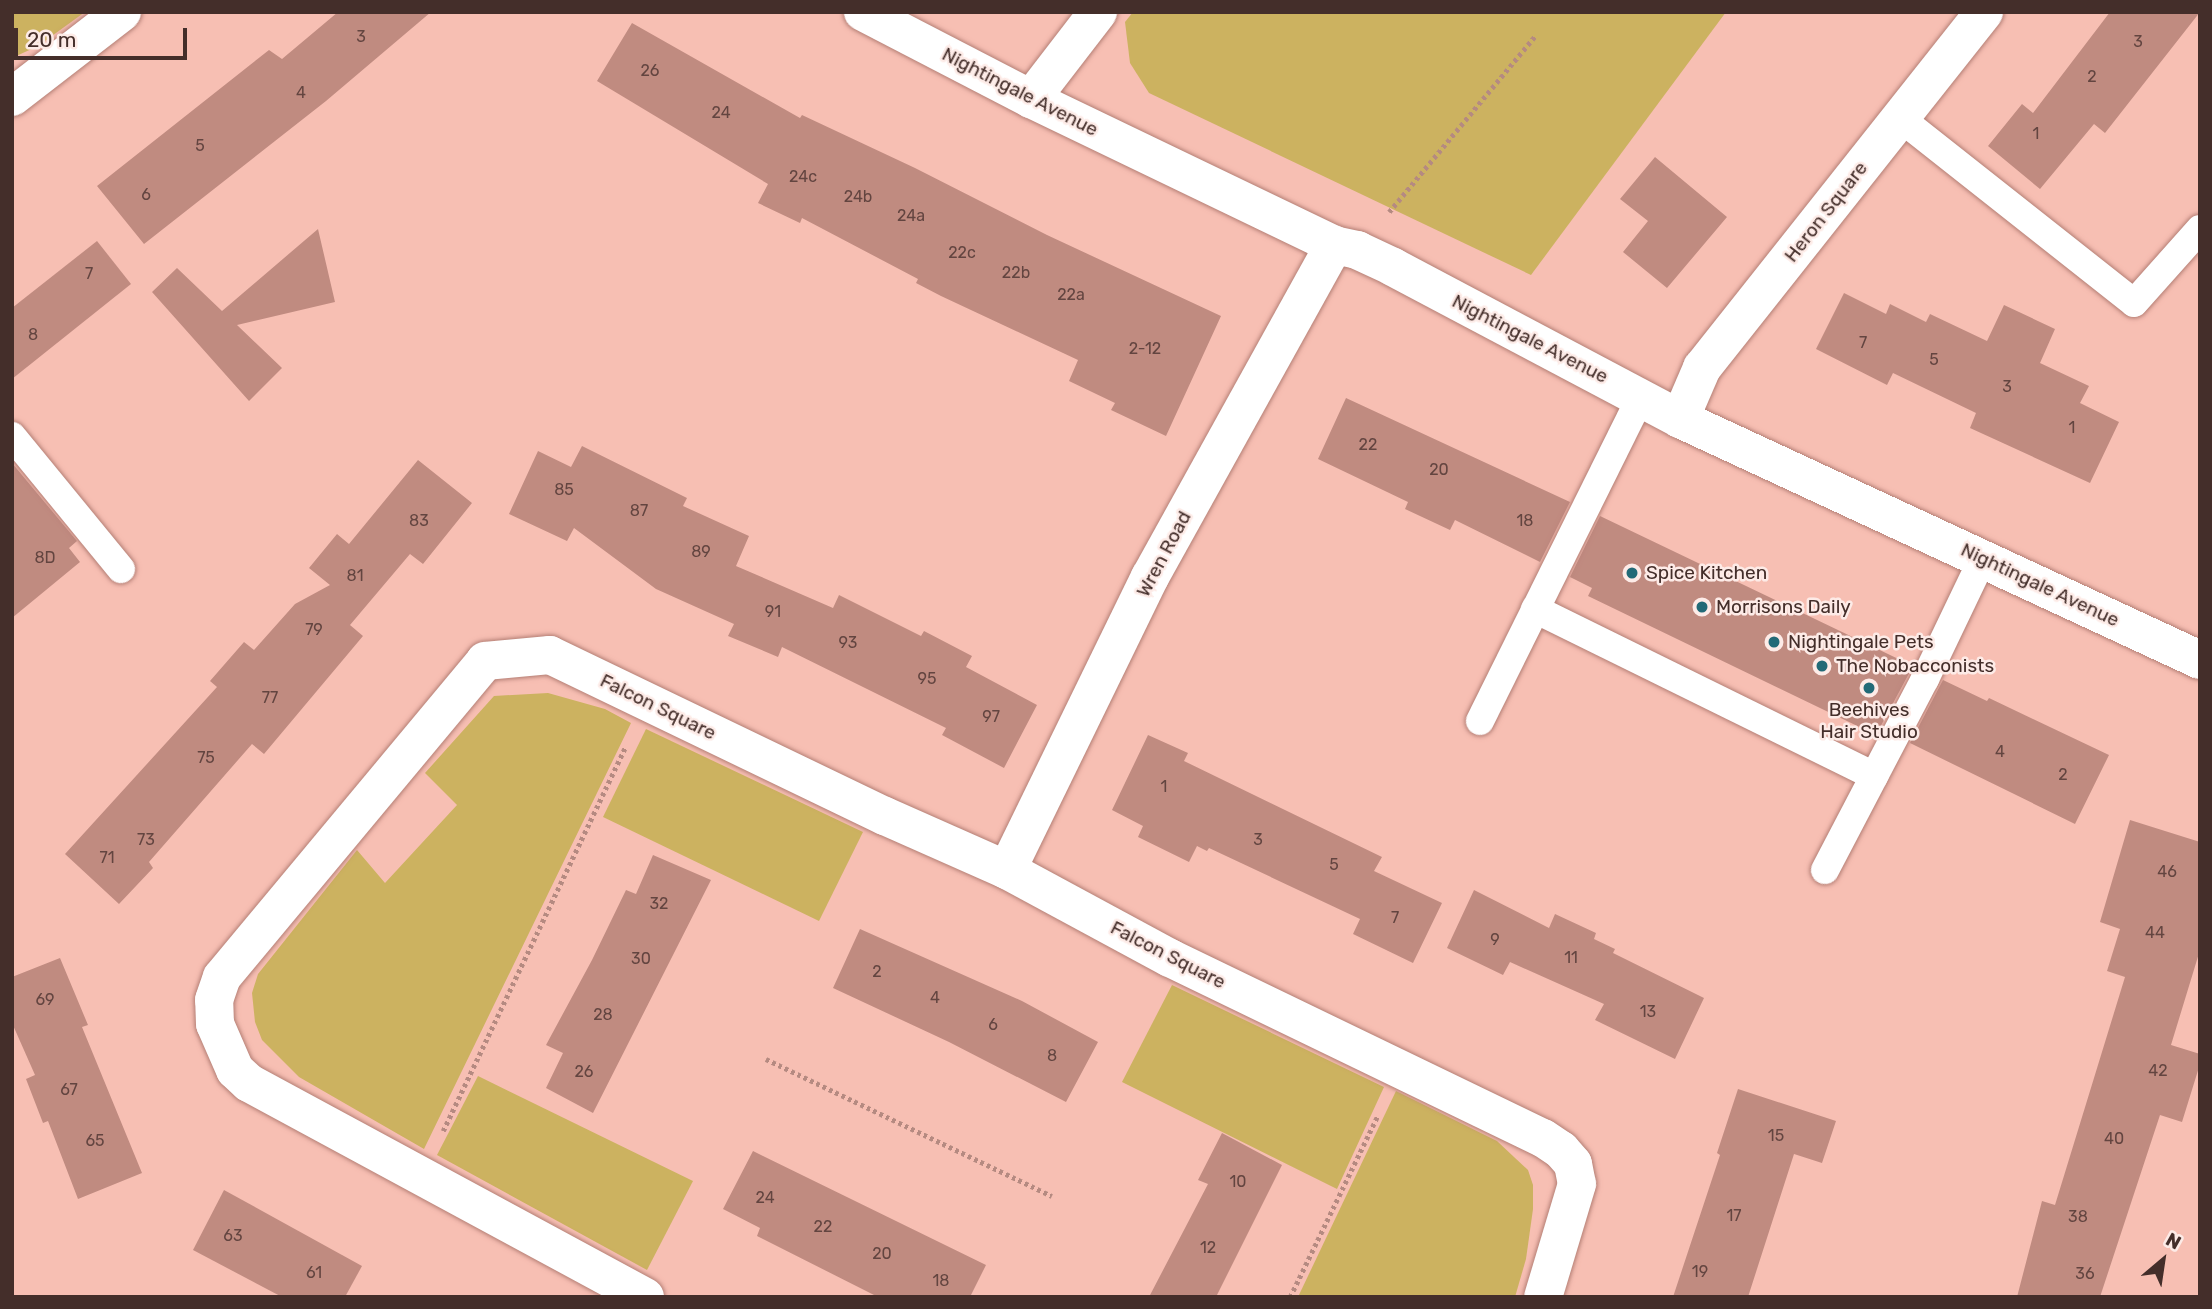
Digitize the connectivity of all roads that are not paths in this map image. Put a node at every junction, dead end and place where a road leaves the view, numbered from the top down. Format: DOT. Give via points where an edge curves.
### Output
graph roads {
  1 [pos="122,12"];
  2 [pos="863,12"];
  3 [pos="1098,12"];
  4 [pos="1984,12"];
  5 [pos="12,97"];
  6 [pos="1031,99"];
  7 [pos="1900,118"];
  8 [pos="2200,229"];
  9 [pos="1345,247"];
  10 [pos="1641,396"];
  11 [pos="1680,419"];
  12 [pos="12,436"];
  13 [pos="1983,558"];
  14 [pos="121,569"];
  15 [pos="1535,609"];
  16 [pos="2200,660"];
  17 [pos="1480,721"];
  18 [pos="1874,776"];
  19 [pos="1007,870"];
  20 [pos="1825,870"];
  21 [pos="645,1297"];
  22 [pos="1543,1297"];
  1 -- 5 [label="street"];
  2 -- 6 [label="street, Nightingale Avenue"];
  3 -- 6 [label="street"];
  4 -- 7 [label="street, Heron Square"];
  6 -- 9 [label="street, Nightingale Avenue"];
  7 -- 8 [label="lane" via="2134,303"];
  7 -- 11 [label="street, Heron Square" via="1702,368"];
  9 -- 10 [label="street, Nightingale Avenue"];
  9 -- 19 [label="street, Wren Road" via="1150,577"];
  10 -- 11 [label="street, Nightingale Avenue"];
  10 -- 15 [label="lane"];
  11 -- 13 [label="street, Nightingale Avenue"];
  12 -- 14 [label="lane"];
  13 -- 16 [label="street, Nightingale Avenue"];
  13 -- 18 [label="lane"];
  15 -- 17 [label="lane"];
  15 -- 18 [label="lane"];
  18 -- 20 [label="lane"];
  19 -- 21 [label="street, Falcon Square" via="550,655 485,661 222,977 214,1000 215,1024 235,1070 249,1083"];
  19 -- 22 [label="street, Falcon Square" via="1170,958 1561,1150 1573,1164 1577,1184"];
}
